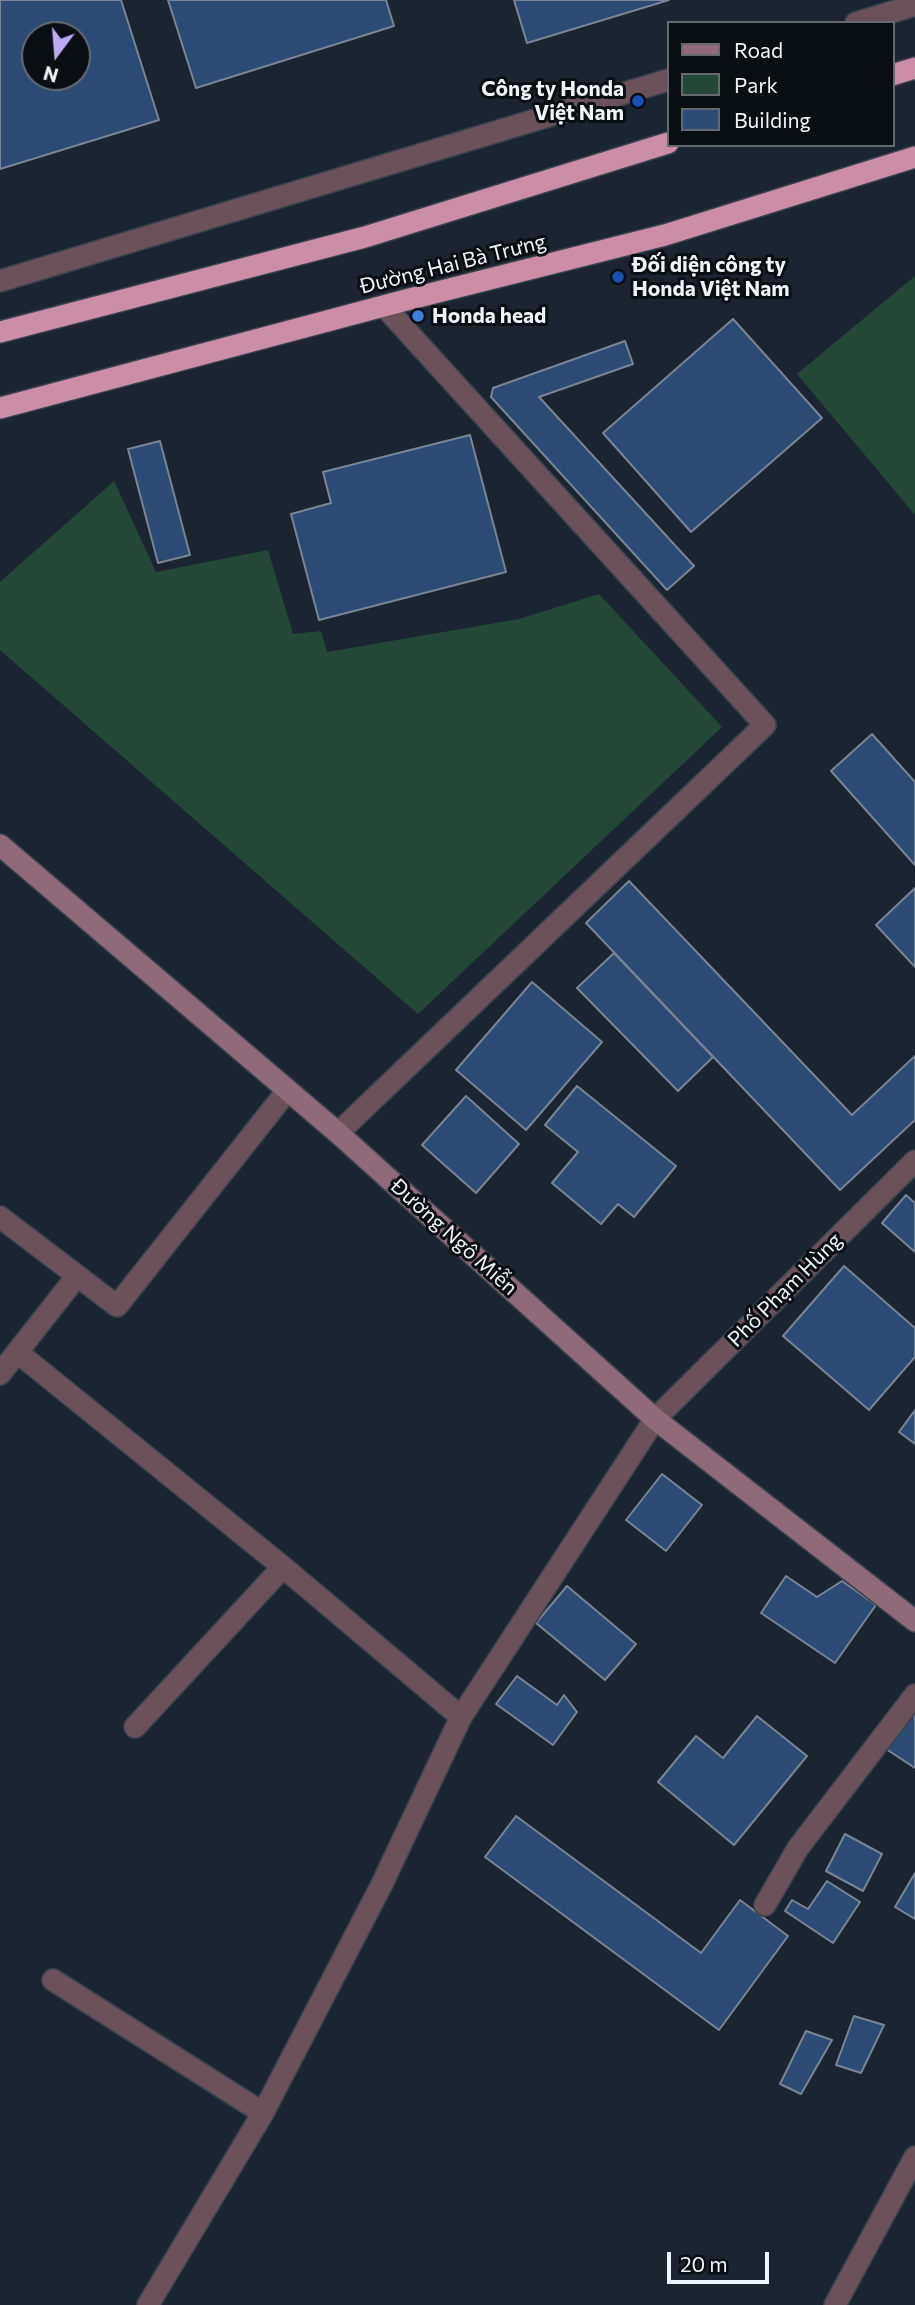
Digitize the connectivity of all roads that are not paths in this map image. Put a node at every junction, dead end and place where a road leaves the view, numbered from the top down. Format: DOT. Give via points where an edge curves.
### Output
graph roads {
  1 [pos="915,5"];
  2 [pos="863,21"];
  3 [pos="915,68"];
  4 [pos="894,74"];
  5 [pos="666,81"];
  6 [pos="666,145"];
  7 [pos="915,157"];
  8 [pos="0,281"];
  9 [pos="384,306"];
  10 [pos="0,332"];
  11 [pos="0,408"];
  12 [pos="0,845"];
  13 [pos="287,1091"];
  14 [pos="338,1133"];
  15 [pos="915,1161"];
  16 [pos="0,1217"];
  17 [pos="77,1276"];
  18 [pos="17,1352"];
  19 [pos="0,1374"];
  20 [pos="655,1419"];
  21 [pos="283,1567"];
  22 [pos="915,1620"];
  23 [pos="915,1695"];
  24 [pos="461,1717"];
  25 [pos="135,1727"];
  26 [pos="765,1905"];
  27 [pos="53,1980"];
  28 [pos="263,2113"];
  29 [pos="915,2157"];
  30 [pos="148,2305"];
  31 [pos="835,2305"];
  1 -- 2 [label="street"];
  3 -- 4 [label="highway"];
  5 -- 8 [label="street"];
  6 -- 10 [label="highway" via="365,237"];
  7 -- 9 [label="highway, Đường Hai Bà Trưng" via="665,235"];
  9 -- 11 [label="highway, Đường Hai Bà Trưng"];
  9 -- 14 [label="street" via="765,725"];
  12 -- 13 [label="street, Đường Ngô Miễn"];
  13 -- 14 [label="street, Đường Ngô Miễn"];
  13 -- 17 [label="street" via="117,1306"];
  14 -- 20 [label="street, Đường Ngô Miễn"];
  15 -- 20 [label="street, Phố Phạm Hùng"];
  16 -- 17 [label="street"];
  17 -- 18 [label="street"];
  18 -- 19 [label="street"];
  18 -- 21 [label="street"];
  20 -- 22 [label="street, Đường Ngô Miễn"];
  20 -- 24 [label="street, Phố Phạm Hùng"];
  21 -- 24 [label="street"];
  21 -- 25 [label="street"];
  23 -- 26 [label="street" via="798,1849"];
  24 -- 28 [label="street, Phố Phạm Hùng" via="381,1886"];
  27 -- 28 [label="street"];
  28 -- 30 [label="street, Phố Phạm Hùng"];
  29 -- 31 [label="street"];
}
